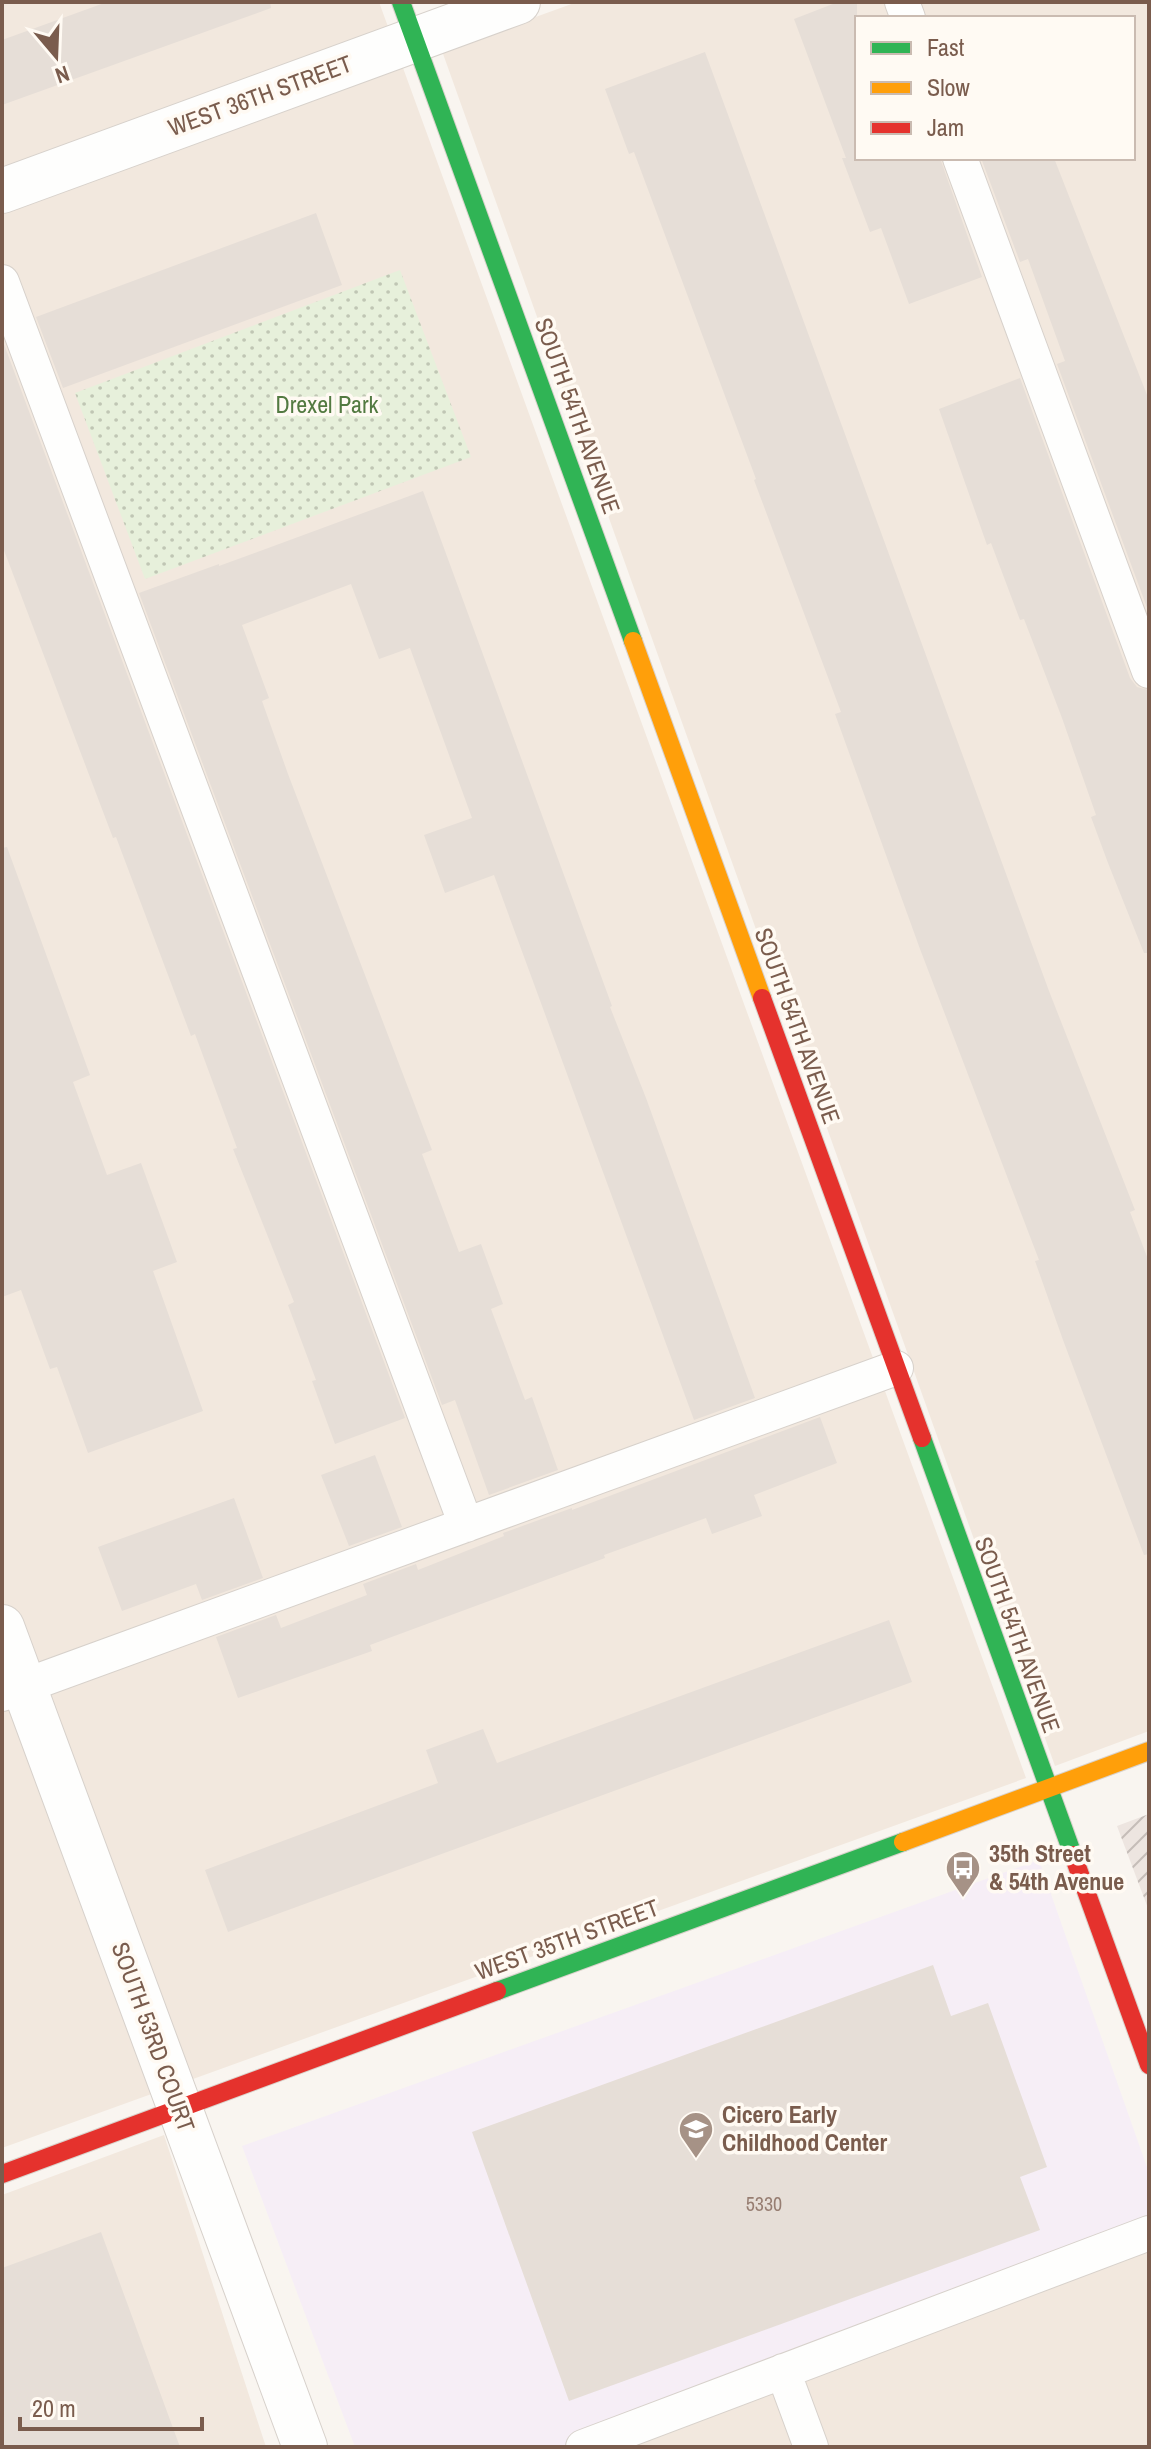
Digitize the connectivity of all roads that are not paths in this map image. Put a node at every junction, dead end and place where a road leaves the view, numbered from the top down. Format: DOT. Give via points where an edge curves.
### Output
graph roads {
  1 [pos="518,2"];
  2 [pos="408,21"];
  3 [pos="961,160"];
  4 [pos="2,191"];
  5 [pos="2,282"];
  6 [pos="1149,671"];
  7 [pos="896,1368"];
  8 [pos="466,1525"];
  9 [pos="2,1627"];
  10 [pos="13,1690"];
  11 [pos="1149,1751"];
  12 [pos="1048,1789"];
  13 [pos="1149,2065"];
  14 [pos="179,2109"];
  15 [pos="2,2174"];
  16 [pos="1149,2233"];
  17 [pos="783,2371"];
  18 [pos="305,2447"];
  19 [pos="583,2447"];
  20 [pos="811,2447"];
  1 -- 2 [label="street, WEST 36TH STREET"];
  2 -- 4 [label="street, WEST 36TH STREET"];
  2 -- 7 [label="street, SOUTH 54TH AVENUE"];
  3 -- 6 [label="lane"];
  5 -- 8 [label="lane"];
  7 -- 8 [label="lane"];
  7 -- 12 [label="street, SOUTH 54TH AVENUE"];
  8 -- 10 [label="lane"];
  9 -- 10 [label="street, SOUTH 53RD COURT"];
  10 -- 14 [label="street, SOUTH 53RD COURT"];
  11 -- 12 [label="street, WEST 35TH STREET"];
  12 -- 13 [label="street, SOUTH 54TH AVENUE"];
  12 -- 14 [label="street, WEST 35TH STREET"];
  14 -- 15 [label="street, WEST 35TH STREET"];
  14 -- 18 [label="street, SOUTH 53RD COURT"];
  16 -- 17 [label="lane"];
  17 -- 19 [label="lane"];
  17 -- 20 [label="lane"];
}
